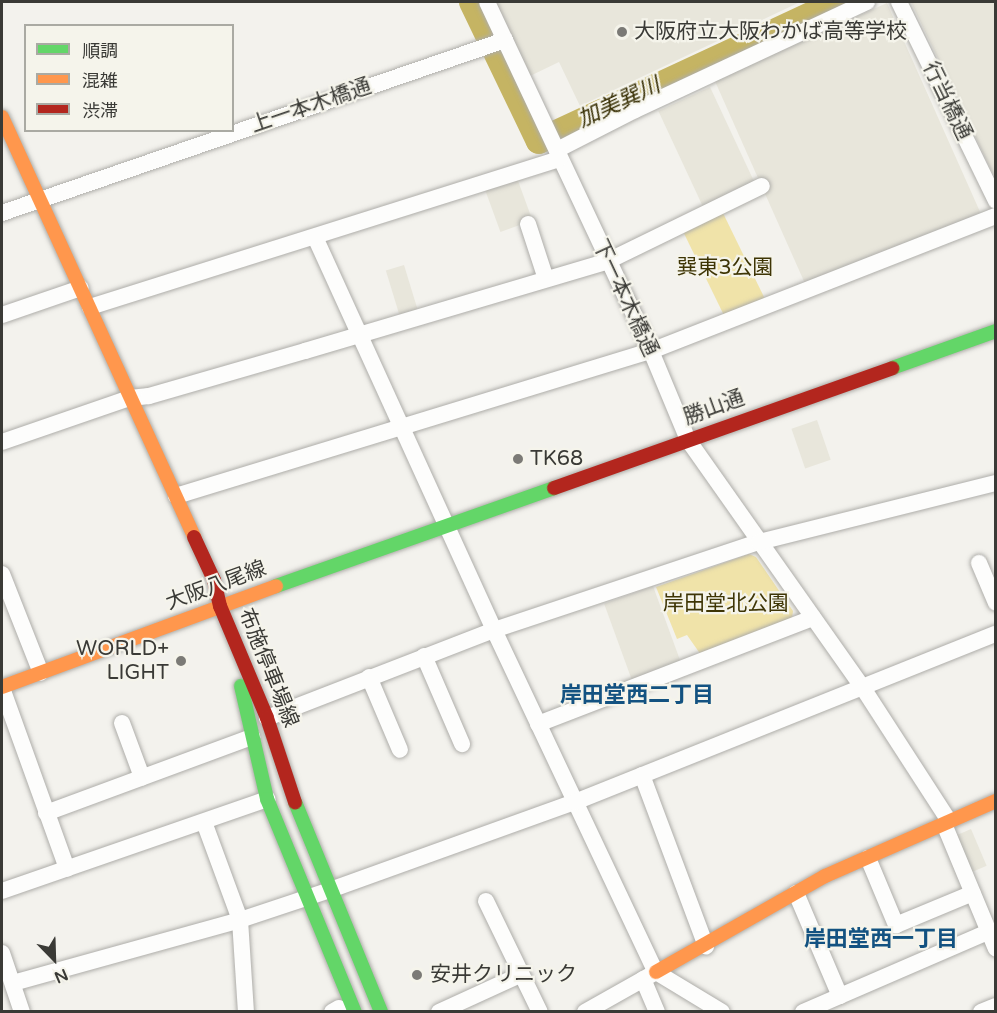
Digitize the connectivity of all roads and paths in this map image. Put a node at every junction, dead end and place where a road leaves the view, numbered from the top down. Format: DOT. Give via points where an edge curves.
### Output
graph roads {
  1 [pos="487,2"];
  2 [pos="867,2"];
  3 [pos="899,2"];
  4 [pos="496,43"];
  5 [pos="2,117"];
  6 [pos="555,146"];
  7 [pos="762,186"];
  8 [pos="41,199"];
  9 [pos="996,201"];
  10 [pos="2,213"];
  11 [pos="996,216"];
  12 [pos="528,224"];
  13 [pos="315,237"];
  14 [pos="608,261"];
  15 [pos="546,279"];
  16 [pos="81,288"];
  17 [pos="90,307"];
  18 [pos="2,315"];
  19 [pos="996,331"];
  20 [pos="359,334"];
  21 [pos="651,351"];
  22 [pos="130,398"];
  23 [pos="401,426"];
  24 [pos="688,440"];
  25 [pos="2,442"];
  26 [pos="996,483"];
  27 [pos="176,496"];
  28 [pos="446,526"];
  29 [pos="759,542"];
  30 [pos="979,563"];
  31 [pos="2,574"];
  32 [pos="996,603"];
  33 [pos="220,606"];
  34 [pos="813,618"];
  35 [pos="494,630"];
  36 [pos="996,634"];
  37 [pos="424,656"];
  38 [pos="41,673"];
  39 [pos="369,677"];
  40 [pos="2,687"];
  41 [pos="863,688"];
  42 [pos="267,718"];
  43 [pos="122,723"];
  44 [pos="538,724"];
  45 [pos="252,738"];
  46 [pos="462,744"];
  47 [pos="400,750"];
  48 [pos="642,775"];
  49 [pos="142,777"];
  50 [pos="267,799"];
  51 [pos="996,801"];
  52 [pos="575,802"];
  53 [pos="46,813"];
  54 [pos="204,822"];
  55 [pos="946,823"];
  56 [pos="868,858"];
  57 [pos="67,869"];
  58 [pos="330,890"];
  59 [pos="2,891"];
  60 [pos="796,893"];
  61 [pos="973,893"];
  62 [pos="309,897"];
  63 [pos="486,901"];
  64 [pos="240,920"];
  65 [pos="988,932"];
  66 [pos="706,946"];
  67 [pos="996,949"];
  68 [pos="2,953"];
  69 [pos="520,975"];
  70 [pos="649,976"];
  71 [pos="13,983"];
  72 [pos="840,996"];
  73 [pos="996,1006"];
  74 [pos="342,1010"];
  75 [pos="22,1011"];
  76 [pos="246,1011"];
  77 [pos="381,1011"];
  78 [pos="439,1011"];
  79 [pos="540,1011"];
  80 [pos="585,1011"];
  81 [pos="657,1011"];
  82 [pos="722,1011"];
  83 [pos="803,1011"];
  84 [pos="981,1011"];
  1 -- 4 [label="street, 下一本木橋通"];
  2 -- 6 [label="street"];
  3 -- 9 [label="street, 行当橋通"];
  4 -- 6 [label="street, 下一本木橋通"];
  4 -- 8 [label="street, 上一本木橋通"];
  5 -- 8 [label="main road"];
  6 -- 13 [label="street"];
  6 -- 14 [label="street, 下一本木橋通"];
  7 -- 14 [label="street"];
  8 -- 10 [label="street, 上一本木橋通"];
  8 -- 16 [label="main road"];
  11 -- 21 [label="street"];
  12 -- 15 [label="street"];
  13 -- 17 [label="street"];
  13 -- 20 [label="street"];
  14 -- 15 [label="street"];
  14 -- 21 [label="street, 下一本木橋通"];
  15 -- 20 [label="street"];
  16 -- 17 [label="main road"];
  16 -- 18 [label="street"];
  17 -- 22 [label="main road"];
  19 -- 24 [label="main road, 勝山通"];
  20 -- 22 [label="street" via="149,396"];
  20 -- 23 [label="street"];
  21 -- 23 [label="street"];
  21 -- 24 [label="street, 下一本木橋通"];
  22 -- 25 [label="street"];
  22 -- 27 [label="main road"];
  23 -- 27 [label="street"];
  23 -- 28 [label="street"];
  24 -- 28 [label="main road, 勝山通"];
  24 -- 29 [label="street, 下一本木橋通"];
  26 -- 29 [label="street"];
  27 -- 33 [label="main road" via="214,580"];
  28 -- 33 [label="main road, 大阪八尾線"];
  28 -- 35 [label="street"];
  29 -- 34 [label="street, 下一本木橋通"];
  29 -- 35 [label="street"];
  30 -- 32 [label="street"];
  31 -- 38 [label="street"];
  33 -- 38 [label="main road, 大阪八尾線"];
  33 -- 42 [label="main road, 布施停車場線"];
  33 -- 45 [label="main road, 布施停車場線" via="222,636 243,692"];
  34 -- 41 [label="street, 下一本木橋通"];
  34 -- 44 [label="street"];
  35 -- 37 [label="street"];
  35 -- 44 [label="street"];
  36 -- 41 [label="street"];
  37 -- 39 [label="street"];
  37 -- 46 [label="street"];
  38 -- 40 [label="main road, 大阪八尾線"];
  39 -- 42 [label="street"];
  39 -- 47 [label="street"];
  40 -- 53 [label="street"];
  41 -- 48 [label="street"];
  41 -- 55 [label="street, 下一本木橋通"];
  42 -- 58 [label="main road, 布施停車場線" via="293,798"];
  43 -- 49 [label="street"];
  44 -- 52 [label="street"];
  45 -- 49 [label="street"];
  45 -- 50 [label="main road, 布施停車場線"];
  48 -- 52 [label="street"];
  48 -- 66 [label="street"];
  49 -- 53 [label="street"];
  50 -- 54 [label="street"];
  50 -- 62 [label="main road, 布施停車場線"];
  51 -- 55 [label="main road"];
  52 -- 58 [label="street"];
  52 -- 70 [label="street"];
  53 -- 57 [label="street"];
  54 -- 57 [label="street"];
  54 -- 64 [label="street"];
  55 -- 56 [label="main road"];
  55 -- 61 [label="street, 下一本木橋通"];
  56 -- 60 [label="main road"];
  56 -- 61 [label="street" via="896,925"];
  57 -- 59 [label="street"];
  58 -- 62 [label="street"];
  58 -- 77 [label="main road, 布施停車場線"];
  60 -- 66 [label="main road"];
  60 -- 72 [label="street"];
  61 -- 65 [label="street, 下一本木橋通"];
  62 -- 64 [label="street"];
  62 -- 74 [label="main road, 布施停車場線"];
  63 -- 69 [label="street"];
  64 -- 71 [label="street"];
  64 -- 76 [label="street"];
  65 -- 67 [label="street, 下一本木橋通"];
  65 -- 72 [label="street"];
  66 -- 70 [label="main road"];
  68 -- 71 [label="street"];
  69 -- 78 [label="street"];
  69 -- 79 [label="street"];
  70 -- 80 [label="street"];
  70 -- 81 [label="street"];
  70 -- 82 [label="street"];
  71 -- 75 [label="street"];
  72 -- 83 [label="street"];
  73 -- 84 [label="street"];
}
